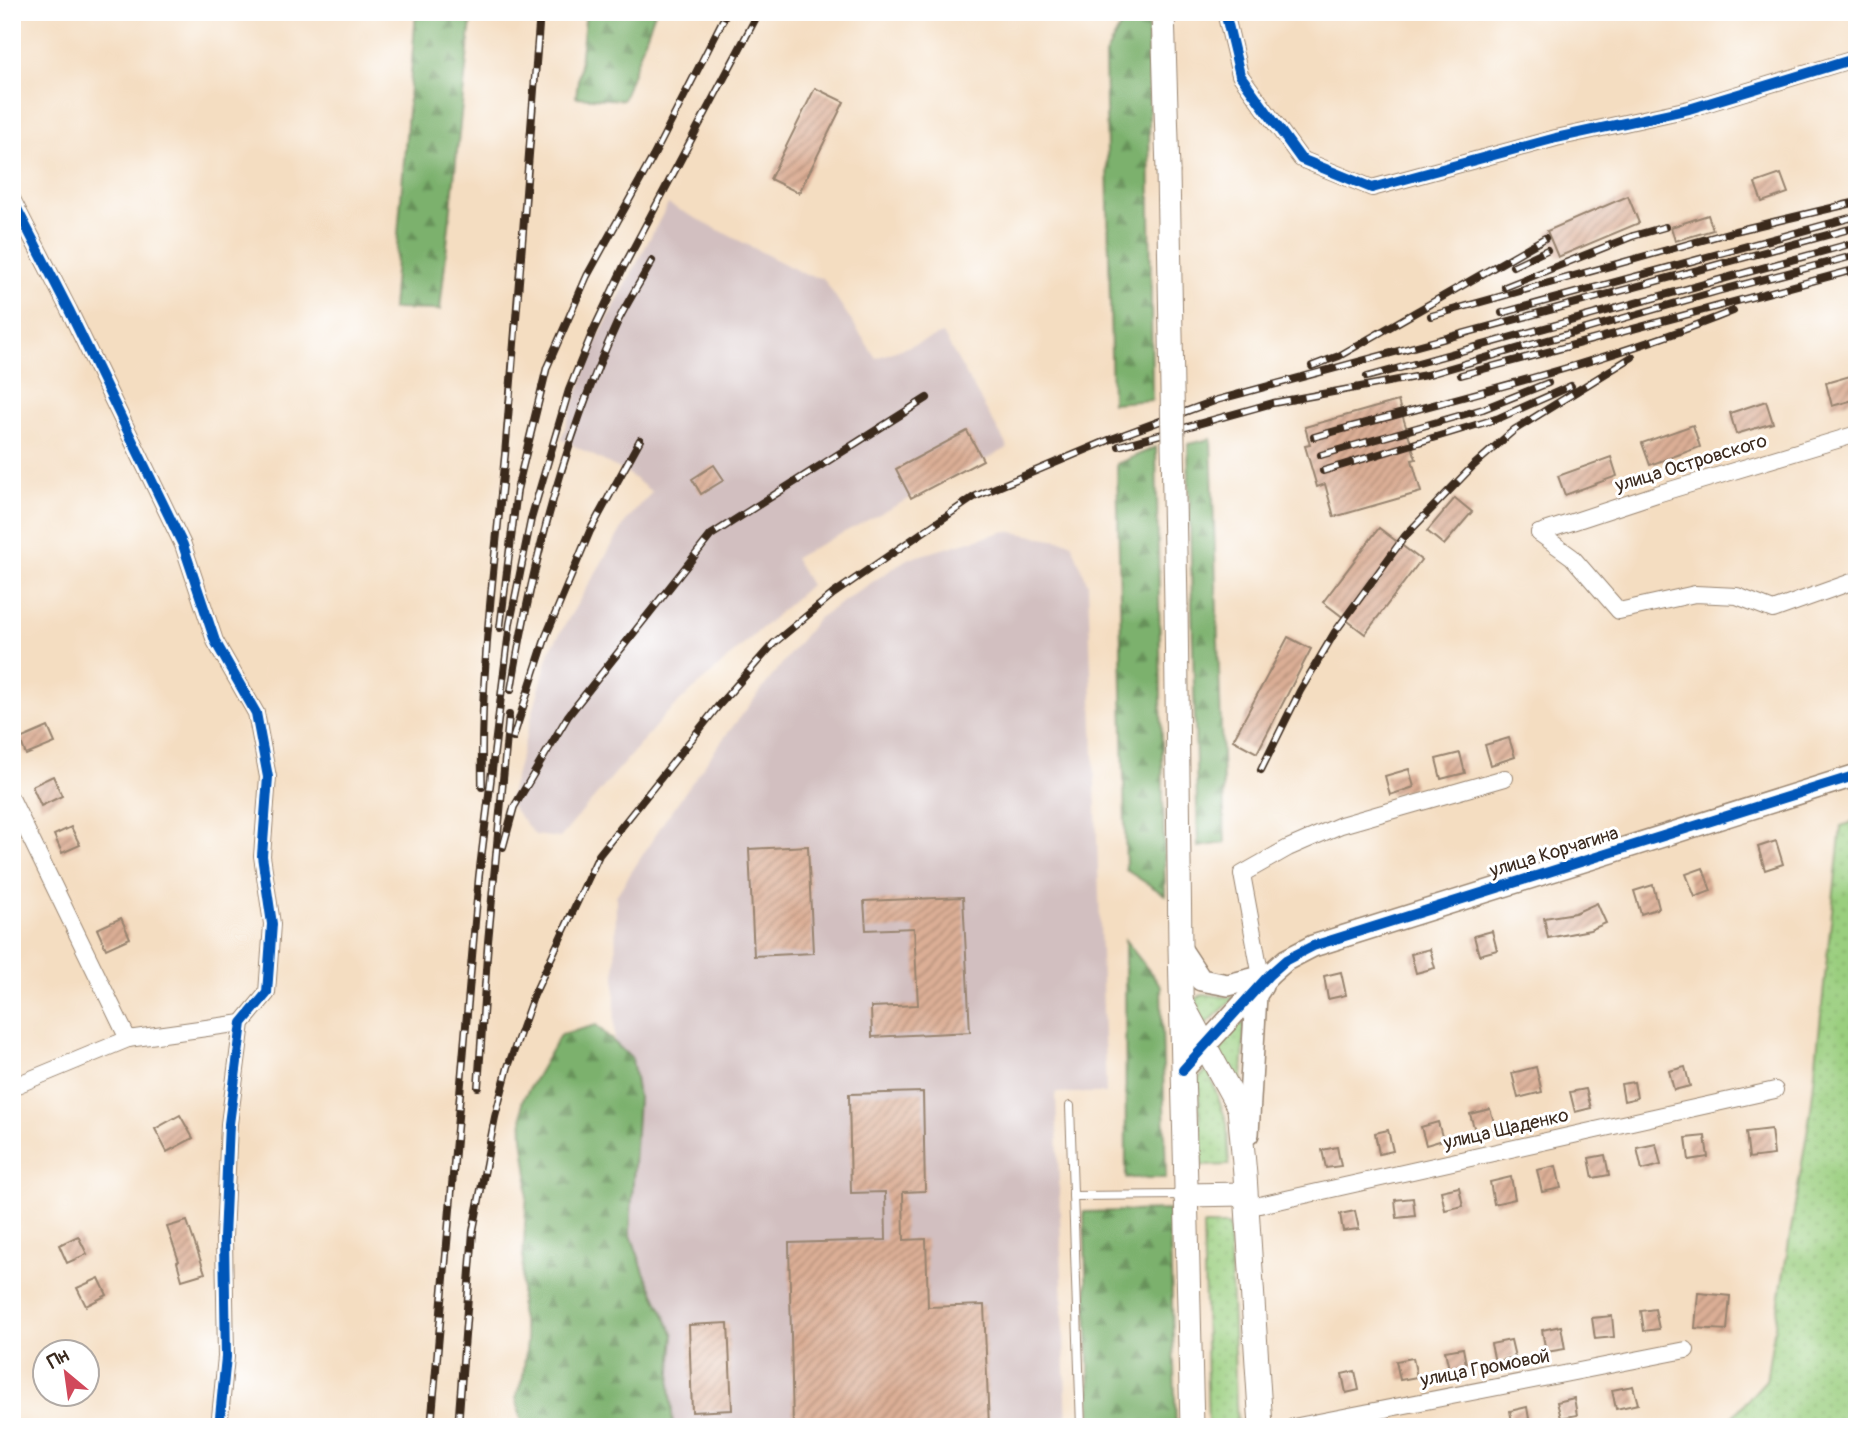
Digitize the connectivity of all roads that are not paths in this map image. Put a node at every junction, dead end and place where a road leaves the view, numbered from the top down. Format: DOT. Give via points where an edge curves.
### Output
graph roads {
  1 [pos="1163,12"];
  2 [pos="1225,12"];
  3 [pos="1857,58"];
  4 [pos="12,199"];
  5 [pos="1857,434"];
  6 [pos="1857,580"];
  7 [pos="1857,775"];
  8 [pos="1505,778"];
  9 [pos="12,800"];
  10 [pos="1180,948"];
  11 [pos="1265,976"];
  12 [pos="1181,1001"];
  13 [pos="242,1023"];
  14 [pos="128,1039"];
  15 [pos="1205,1046"];
  16 [pos="1183,1070"];
  17 [pos="12,1087"];
  18 [pos="1775,1090"];
  19 [pos="1070,1106"];
  20 [pos="1246,1192"];
  21 [pos="1185,1195"];
  22 [pos="1073,1196"];
  23 [pos="1686,1350"];
  24 [pos="219,1427"];
  25 [pos="1081,1427"];
  26 [pos="1192,1427"];
  27 [pos="1261,1427"];
  28 [pos="1293,1427"];
  1 -- 10 [label="main road, bridge"];
  2 -- 3 [label="street" via="1240,75 1301,159 1372,188 1556,138 1689,109"];
  4 -- 13 [label="street" via="183,545 215,642 256,713 268,777 262,856 272,924 267,992"];
  5 -- 6 [label="street, улица Островского" via="1539,533 1572,557 1619,611 1695,594 1737,596 1773,610"];
  7 -- 11 [label="street, улица Корчагина" via="1312,946"];
  8 -- 11 [label="street" via="1341,825 1242,874"];
  9 -- 14 [label="street"];
  10 -- 11 [label="street" via="1201,981 1228,985"];
  10 -- 12 [label="main road"];
  11 -- 15 [label="street"];
  11 -- 20 [label="street" via="1256,995"];
  12 -- 15 [label="main road"];
  12 -- 16 [label="main road"];
  13 -- 14 [label="street"];
  13 -- 24 [label="street" via="229,1124 224,1238 226,1357"];
  14 -- 17 [label="street"];
  15 -- 16 [label="street"];
  15 -- 20 [label="main road" via="1239,1108"];
  16 -- 21 [label="main road"];
  18 -- 20 [label="street, улица Щаденко"];
  19 -- 22 [label="lane"];
  20 -- 21 [label="main road"];
  20 -- 27 [label="main road"];
  21 -- 22 [label="lane"];
  21 -- 26 [label="main road"];
  22 -- 25 [label="lane"];
  23 -- 28 [label="street, улица Громовой"];
}
